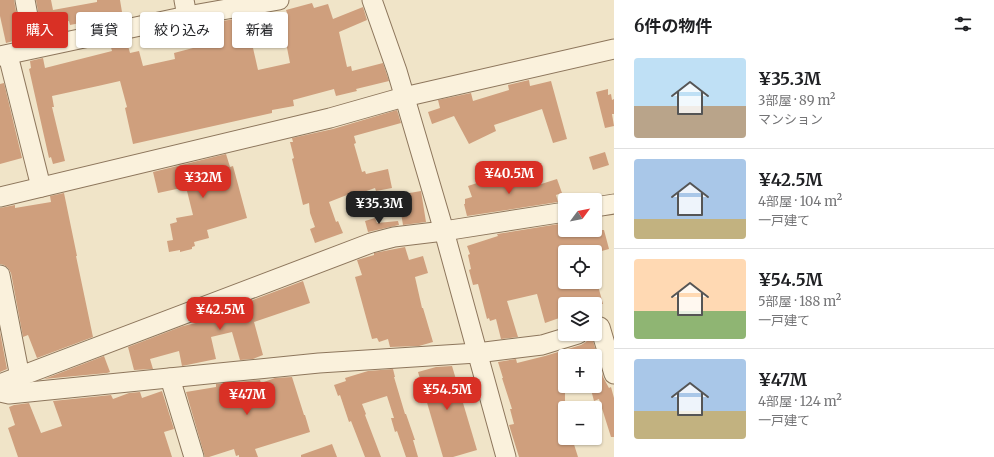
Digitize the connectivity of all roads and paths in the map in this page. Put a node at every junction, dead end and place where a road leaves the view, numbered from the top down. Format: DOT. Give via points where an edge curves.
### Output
graph roads {
  1 [pos="24,0"];
  2 [pos="279,0"];
  3 [pos="372,0"];
  4 [pos="186,8"];
  5 [pos="26,12"];
  6 [pos="68,39"];
  7 [pos="34,48"];
  8 [pos="4,55"];
  9 [pos="609,56"];
  10 [pos="404,97"];
  11 [pos="41,187"];
  12 [pos="0,197"];
  13 [pos="614,204"];
  14 [pos="602,206"];
  15 [pos="558,213"];
  16 [pos="444,231"];
  17 [pos="0,275"];
  18 [pos="603,326"];
  19 [pos="558,341"];
  20 [pos="476,353"];
  21 [pos="614,374"];
  22 [pos="20,377"];
  23 [pos="170,378"];
  24 [pos="0,384"];
  25 [pos="0,392"];
  26 [pos="194,457"];
  27 [pos="506,457"];
  1 -- 5 [label="street"];
  2 -- 4 [label="street"];
  3 -- 10 [label="street"];
  4 -- 6 [label="street"];
  7 -- 8 [label="street"];
  8 -- 11 [label="street"];
  9 -- 10 [label="street"];
  10 -- 11 [label="street" via="330,118"];
  10 -- 16 [label="street"];
  11 -- 12 [label="street"];
  13 -- 14 [label="street"];
  15 -- 16 [label="street"];
  16 -- 20 [label="street"];
  16 -- 22 [label="street" via="394,237 371,244"];
  17 -- 22 [label="street"];
  18 -- 21 [label="street"];
  19 -- 20 [label="street" via="542,346"];
  20 -- 23 [label="street" via="319,363"];
  20 -- 27 [label="street"];
  22 -- 24 [label="street"];
  23 -- 25 [label="street" via="9,394"];
  23 -- 26 [label="street"];
}
